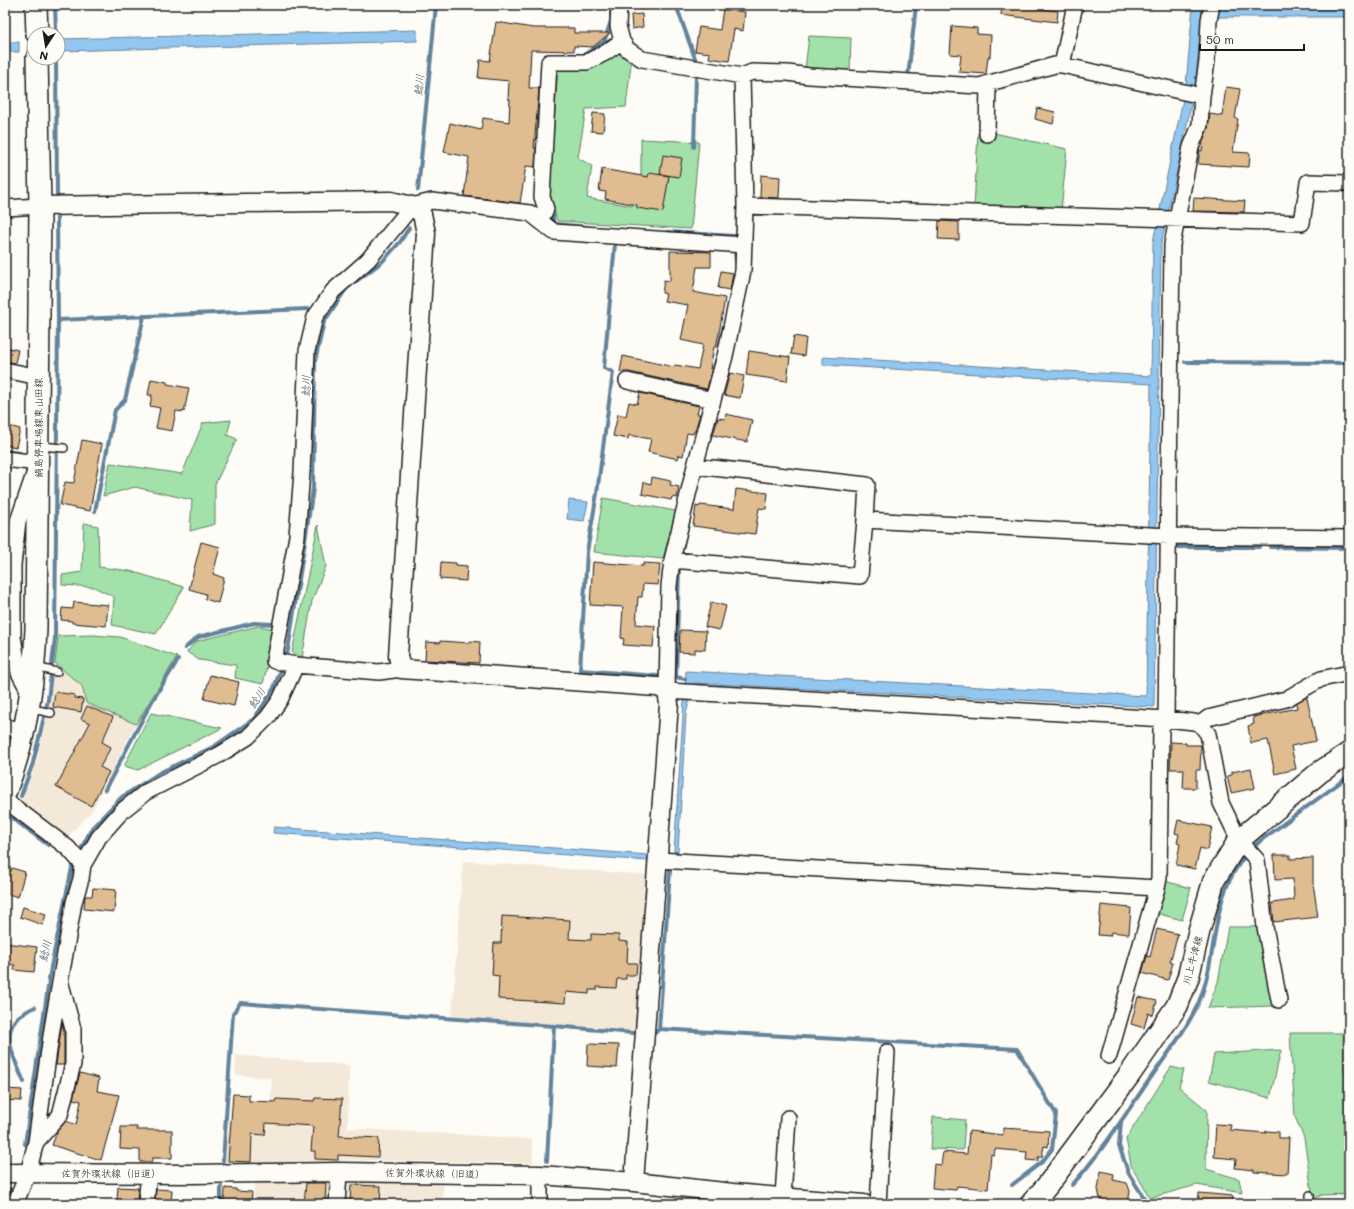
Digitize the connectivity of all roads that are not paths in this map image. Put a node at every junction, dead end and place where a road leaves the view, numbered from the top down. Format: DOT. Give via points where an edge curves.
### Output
graph roads {
  1 [pos="36,5"];
  2 [pos="619,5"];
  3 [pos="1075,5"];
  4 [pos="1210,12"];
  5 [pos="37,26"];
  6 [pos="622,41"];
  7 [pos="1062,65"];
  8 [pos="37,66"];
  9 [pos="742,76"];
  10 [pos="988,83"];
  11 [pos="1202,96"];
  12 [pos="987,134"];
  13 [pos="1349,183"];
  14 [pos="40,206"];
  15 [pos="412,206"];
  16 [pos="745,206"];
  17 [pos="5,208"];
  18 [pos="1176,219"];
  19 [pos="540,221"];
  20 [pos="744,245"];
  21 [pos="5,370"];
  22 [pos="39,377"];
  23 [pos="627,381"];
  24 [pos="714,400"];
  25 [pos="64,448"];
  26 [pos="43,452"];
  27 [pos="5,459"];
  28 [pos="695,466"];
  29 [pos="865,520"];
  30 [pos="1166,536"];
  31 [pos="1349,538"];
  32 [pos="672,560"];
  33 [pos="9,564"];
  34 [pos="296,665"];
  35 [pos="41,668"];
  36 [pos="401,669"];
  37 [pos="57,672"];
  38 [pos="1349,673"];
  39 [pos="681,692"];
  40 [pos="34,704"];
  41 [pos="51,712"];
  42 [pos="1166,719"];
  43 [pos="1200,724"];
  44 [pos="14,729"];
  45 [pos="1349,753"];
  46 [pos="5,793"];
  47 [pos="5,800"];
  48 [pos="1239,840"];
  49 [pos="658,860"];
  50 [pos="83,865"];
  51 [pos="1157,888"];
  52 [pos="60,981"];
  53 [pos="1279,1000"];
  54 [pos="887,1052"];
  55 [pos="1109,1056"];
  56 [pos="788,1118"];
  57 [pos="36,1142"];
  58 [pos="339,1172"];
  59 [pos="5,1173"];
  60 [pos="28,1173"];
  61 [pos="149,1173"];
  62 [pos="540,1175"];
  63 [pos="634,1182"];
  64 [pos="1310,1195"];
  65 [pos="783,1197"];
  66 [pos="15,1204"];
  67 [pos="146,1204"];
  68 [pos="336,1204"];
  69 [pos="540,1204"];
  70 [pos="864,1204"];
  71 [pos="878,1204"];
  72 [pos="1031,1204"];
  73 [pos="1310,1204"];
  1 -- 5 [label="main road"];
  2 -- 6 [label="street" via="618,26"];
  3 -- 7 [label="street"];
  4 -- 11 [label="street"];
  6 -- 9 [label="street" via="627,49 642,59"];
  6 -- 19 [label="street" via="587,62 549,62 542,197 546,209"];
  7 -- 10 [label="street"];
  7 -- 11 [label="street"];
  8 -- 14 [label="main road, 鍋島停車場線東山田線"];
  9 -- 10 [label="street" via="752,72 979,86"];
  9 -- 16 [label="street"];
  10 -- 12 [label="street"];
  11 -- 18 [label="street" via="1200,125 1190,147"];
  13 -- 18 [label="street" via="1308,182 1302,223"];
  14 -- 15 [label="street" via="391,201"];
  14 -- 17 [label="street"];
  14 -- 22 [label="main road, 鍋島停車場線東山田線"];
  15 -- 19 [label="street" via="432,201 530,213"];
  15 -- 34 [label="street" via="368,260 333,290 315,317 307,351 297,536 274,661"];
  15 -- 36 [label="street" via="422,214 426,233 398,656"];
  16 -- 18 [label="street"];
  16 -- 20 [label="street"];
  18 -- 30 [label="street" via="1172,245"];
  19 -- 20 [label="street" via="554,232"];
  20 -- 24 [label="street" via="743,271"];
  21 -- 22 [label="street"];
  22 -- 26 [label="main road, 鍋島停車場線東山田線"];
  23 -- 24 [label="street"];
  24 -- 28 [label="street"];
  25 -- 26 [label="lane"];
  26 -- 27 [label="street"];
  26 -- 33 [label="street" via="18,521"];
  26 -- 35 [label="main road, 鍋島停車場線東山田線" via="36,628"];
  28 -- 29 [label="street" via="867,485"];
  28 -- 32 [label="street"];
  29 -- 30 [label="street"];
  29 -- 32 [label="street" via="860,576"];
  30 -- 31 [label="street"];
  30 -- 42 [label="street"];
  32 -- 39 [label="street" via="669,586"];
  33 -- 40 [label="street" via="13,637 19,673"];
  34 -- 36 [label="street" via="379,672"];
  34 -- 50 [label="street" via="280,700 268,717 248,737 146,792 122,811 99,837"];
  35 -- 37 [label="lane"];
  35 -- 40 [label="main road, 鍋島停車場線東山田線"];
  36 -- 39 [label="street" via="657,687"];
  38 -- 43 [label="street" via="1321,679 1286,699 1208,718"];
  39 -- 42 [label="street"];
  39 -- 49 [label="street" via="669,704"];
  40 -- 41 [label="lane"];
  40 -- 44 [label="main road, 鍋島停車場線東山田線"];
  42 -- 43 [label="street"];
  42 -- 51 [label="street" via="1161,728"];
  43 -- 48 [label="street" via="1208,734 1221,803"];
  44 -- 46 [label="main road, 鍋島停車場線東山田線" via="12,775"];
  45 -- 48 [label="main road, 川上牛津線" via="1320,772"];
  47 -- 50 [label="street" via="68,848"];
  48 -- 53 [label="street" via="1257,860 1265,927"];
  48 -- 72 [label="main road, 川上牛津線" via="1214,880 1188,978 1177,1006 1121,1086"];
  49 -- 51 [label="street"];
  49 -- 63 [label="street"];
  50 -- 52 [label="street"];
  51 -- 55 [label="street"];
  52 -- 57 [label="street"];
  52 -- 57 [label="street" via="74,1029 74,1064 60,1115"];
  54 -- 71 [label="street"];
  56 -- 65 [label="street"];
  57 -- 60 [label="street"];
  58 -- 61 [label="street, 佐賀外環状線（旧道）"];
  58 -- 62 [label="street, 佐賀外環状線（旧道）"];
  58 -- 68 [label="street"];
  59 -- 60 [label="street, 佐賀外環状線（旧道）"];
  60 -- 61 [label="street, 佐賀外環状線（旧道）"];
  60 -- 66 [label="street"];
  61 -- 67 [label="street"];
  62 -- 63 [label="street, 佐賀外環状線（旧道）"];
  62 -- 69 [label="street"];
  63 -- 65 [label="street, 佐賀外環状線（旧道）"];
  64 -- 73 [label="lane"];
  65 -- 70 [label="street, 佐賀外環状線（旧道）"];
}
